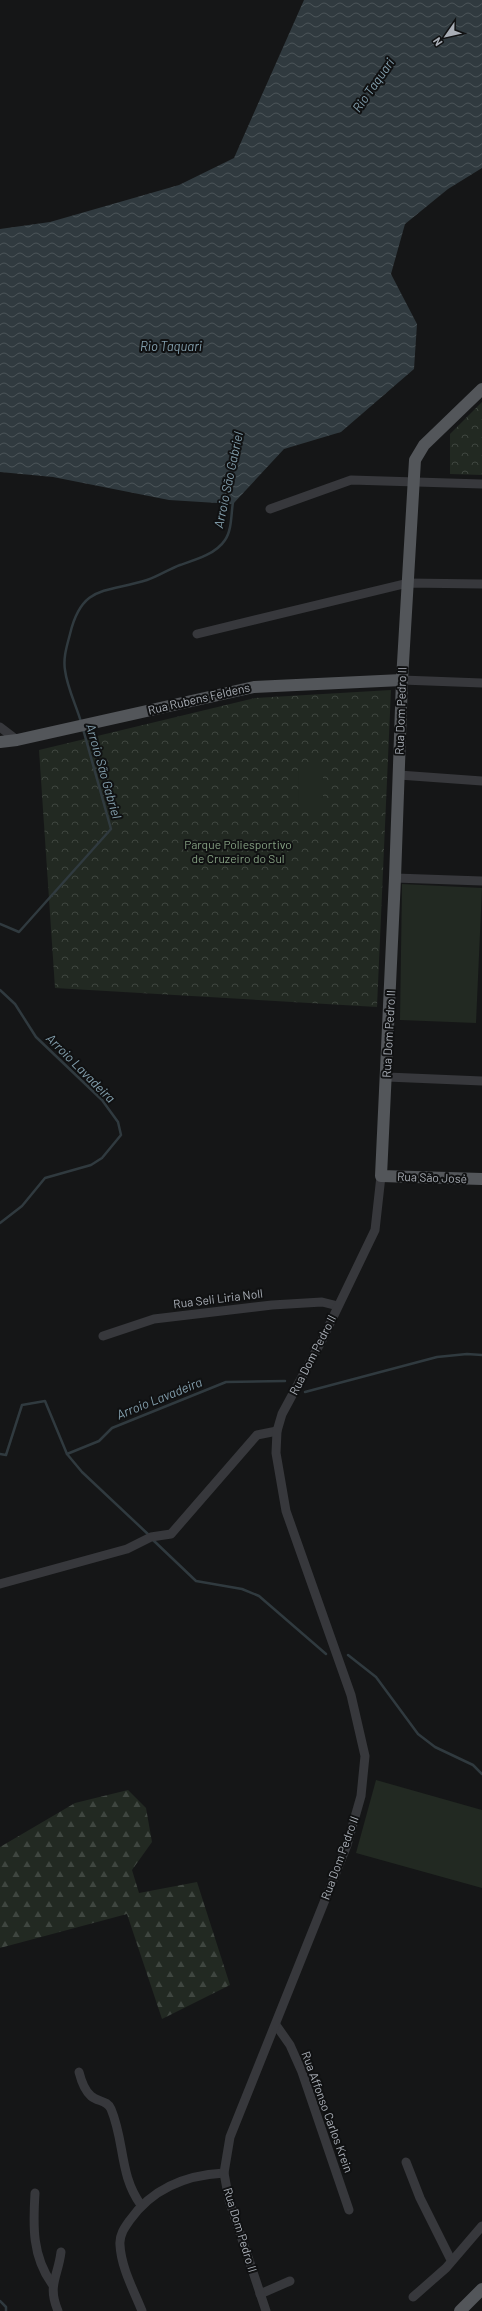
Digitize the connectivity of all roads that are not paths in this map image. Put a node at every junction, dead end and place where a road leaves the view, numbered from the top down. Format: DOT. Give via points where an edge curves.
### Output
graph roads {
  1 [pos="482,389"];
  2 [pos="412,483"];
  3 [pos="482,484"];
  4 [pos="270,509"];
  5 [pos="408,582"];
  6 [pos="482,584"];
  7 [pos="197,634"];
  8 [pos="402,680"];
  9 [pos="482,683"];
  10 [pos="0,727"];
  11 [pos="17,740"];
  12 [pos="0,742"];
  13 [pos="399,775"];
  14 [pos="482,781"];
  15 [pos="395,878"];
  16 [pos="482,881"];
  17 [pos="387,1077"];
  18 [pos="482,1081"];
  19 [pos="381,1176"];
  20 [pos="482,1180"];
  21 [pos="338,1306"];
  22 [pos="103,1336"];
  23 [pos="277,1431"];
  24 [pos="0,1584"];
  25 [pos="276,2025"];
  26 [pos="79,2072"];
  27 [pos="406,2162"];
  28 [pos="224,2173"];
  29 [pos="35,2193"];
  30 [pos="141,2205"];
  31 [pos="349,2210"];
  32 [pos="482,2226"];
  33 [pos="62,2252"];
  34 [pos="451,2260"];
  35 [pos="290,2281"];
  36 [pos="52,2284"];
  37 [pos="482,2289"];
  38 [pos="260,2294"];
  39 [pos="413,2297"];
  40 [pos="58,2311"];
  41 [pos="142,2311"];
  42 [pos="266,2311"];
  43 [pos="460,2311"];
  1 -- 2 [label="main road, Rua Dom Pedro II" via="418,452"];
  2 -- 3 [label="street"];
  2 -- 4 [label="street" via="350,480"];
  2 -- 5 [label="main road, Rua Dom Pedro II"];
  5 -- 6 [label="street"];
  5 -- 7 [label="street"];
  5 -- 8 [label="main road, Rua Dom Pedro II"];
  8 -- 9 [label="street"];
  8 -- 11 [label="main road, Rua Rubens Feldens" via="254,687"];
  8 -- 13 [label="main road, Rua Dom Pedro II"];
  10 -- 11 [label="street"];
  11 -- 12 [label="main road, Rua Rubens Feldens"];
  13 -- 14 [label="street"];
  13 -- 15 [label="main road, Rua Dom Pedro II"];
  15 -- 16 [label="street"];
  15 -- 17 [label="main road, Rua Dom Pedro II"];
  17 -- 18 [label="street"];
  17 -- 19 [label="main road, Rua Dom Pedro II"];
  19 -- 20 [label="main road, Rua São José"];
  19 -- 21 [label="street, Rua Dom Pedro II" via="375,1230"];
  21 -- 22 [label="street, Rua Seli Liria Noll" via="322,1302 272,1305 154,1319"];
  21 -- 23 [label="street, Rua Dom Pedro II" via="282,1414"];
  23 -- 24 [label="street" via="257,1435 171,1534 150,1537 128,1549"];
  23 -- 25 [label="street, Rua Dom Pedro II" via="276,1453 286,1511 351,1695 365,1756 361,1796 347,1845"];
  25 -- 28 [label="street, Rua Dom Pedro II" via="230,2137"];
  25 -- 31 [label="street, Rua Affonso Carlos Krein" via="290,2045 302,2072"];
  26 -- 30 [label="street" via="91,2096 107,2103 111,2108 128,2183"];
  27 -- 34 [label="street" via="417,2193"];
  28 -- 30 [label="street" via="190,2178 156,2193"];
  28 -- 38 [label="street, Rua Dom Pedro II" via="229,2200"];
  29 -- 36 [label="street" via="33,2237 42,2267"];
  30 -- 41 [label="street" via="125,2227 119,2244"];
  32 -- 34 [label="street"];
  33 -- 36 [label="street" via="59,2270"];
  34 -- 39 [label="street" via="446,2268"];
  35 -- 38 [label="street"];
  36 -- 40 [label="street"];
  37 -- 43 [label="main road"];
  38 -- 42 [label="street, Rua Dom Pedro II"];
}
